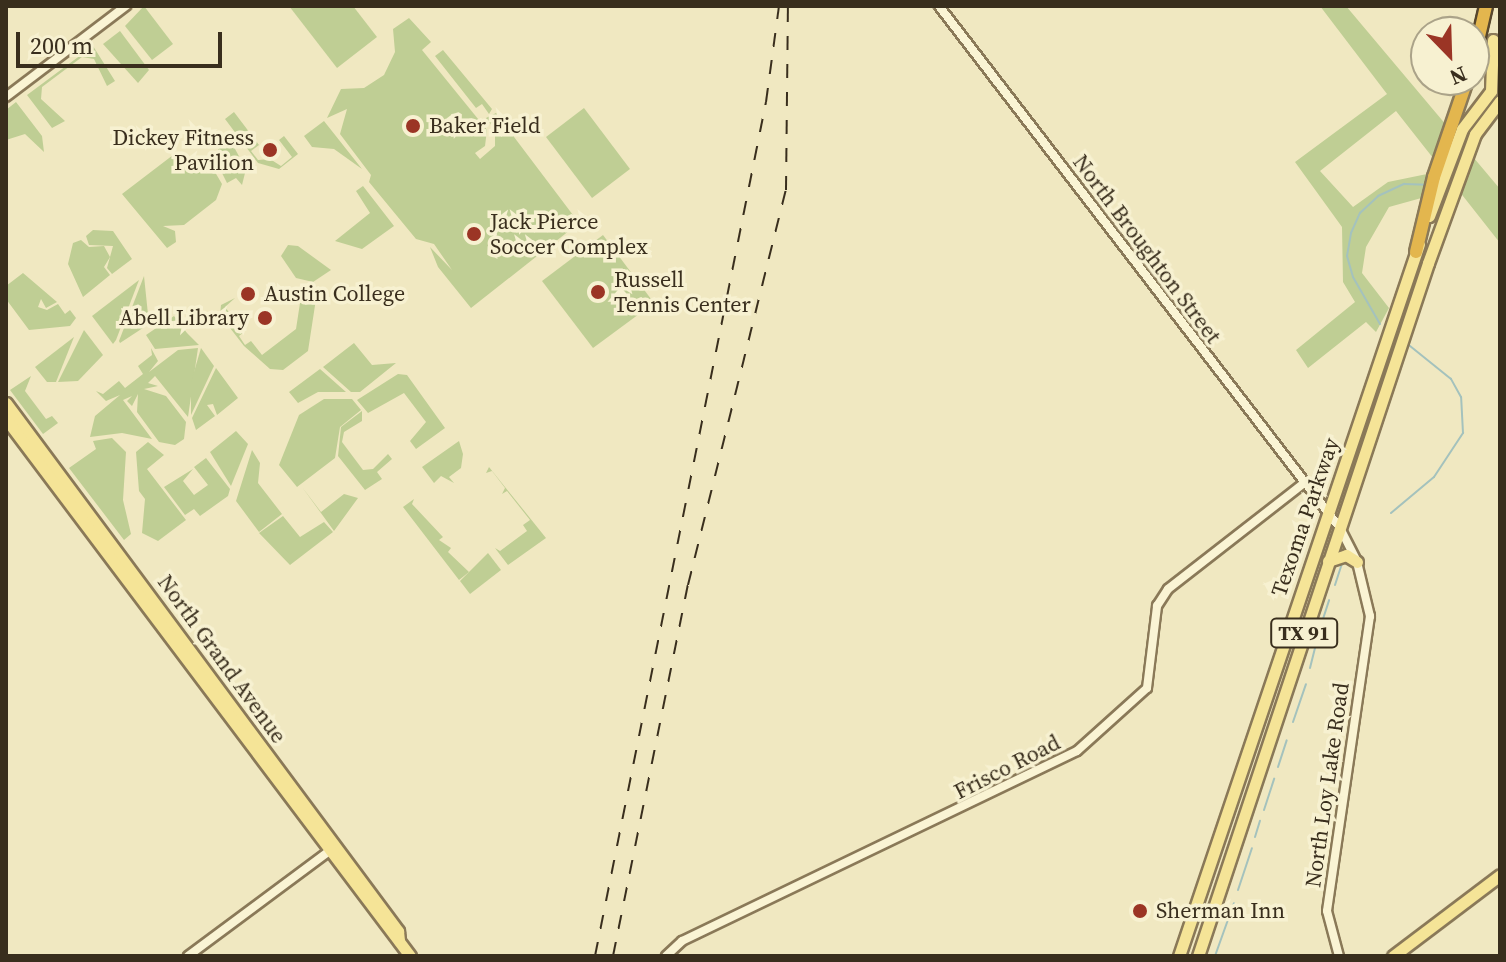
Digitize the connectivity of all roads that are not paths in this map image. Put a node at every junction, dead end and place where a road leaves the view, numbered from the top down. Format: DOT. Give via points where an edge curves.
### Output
graph roads {
  1 [pos="126,6"];
  2 [pos="939,6"];
  3 [pos="1484,6"];
  4 [pos="1493,40"];
  5 [pos="1500,56"];
  6 [pos="1462,96"];
  7 [pos="6,97"];
  8 [pos="1500,101"];
  9 [pos="1500,112"];
  10 [pos="1487,114"];
  11 [pos="1416,252"];
  12 [pos="1401,300"];
  13 [pos="1412,311"];
  14 [pos="6,403"];
  15 [pos="6,419"];
  16 [pos="1303,484"];
  17 [pos="1327,514"];
  18 [pos="1340,528"];
  19 [pos="1328,561"];
  20 [pos="1357,562"];
  21 [pos="332,849"];
  22 [pos="1500,875"];
  23 [pos="188,956"];
  24 [pos="410,956"];
  25 [pos="666,956"];
  26 [pos="1179,956"];
  27 [pos="1198,956"];
  28 [pos="1339,956"];
  29 [pos="1393,956"];
  1 -- 7 [label="street"];
  2 -- 16 [label="street, North Broughton Street"];
  3 -- 4 [label="main road"];
  4 -- 5 [label="main road"];
  4 -- 11 [label="main road, Texoma Parkway / TX 91" via="1494,81 1462,129"];
  6 -- 11 [label="highway, TX 91"];
  8 -- 10 [label="main road, Texoma Parkway / TX 91"];
  9 -- 10 [label="main road"];
  10 -- 13 [label="main road, Texoma Parkway / TX 91"];
  11 -- 12 [label="main road, Texoma Parkway / TX 91"];
  12 -- 13 [label="main road"];
  12 -- 17 [label="main road, Texoma Parkway / TX 91"];
  13 -- 18 [label="main road, Texoma Parkway / TX 91"];
  14 -- 21 [label="main road, North Grand Avenue"];
  15 -- 21 [label="main road, North Grand Avenue"];
  16 -- 17 [label="street, North Broughton Street"];
  16 -- 25 [label="street, Frisco Road" via="1168,589 1157,606 1147,688 1077,751 682,941"];
  17 -- 18 [label="street, North Broughton Street"];
  17 -- 26 [label="main road, Texoma Parkway / TX 91"];
  18 -- 19 [label="main road, Texoma Parkway / TX 91"];
  18 -- 20 [label="street, North Loy Lake Road"];
  19 -- 20 [label="main road" via="1346,555"];
  19 -- 27 [label="main road, Texoma Parkway / TX 91"];
  20 -- 28 [label="street, North Loy Lake Road" via="1370,616 1327,911"];
  21 -- 23 [label="street"];
  21 -- 24 [label="main road, North Grand Avenue" via="398,931"];
  22 -- 29 [label="main road"];
}
